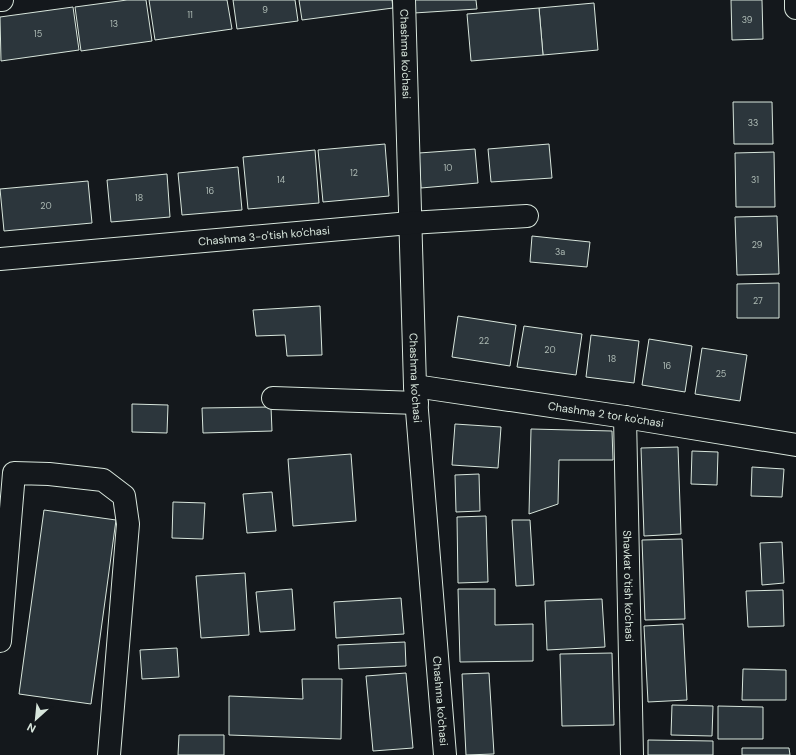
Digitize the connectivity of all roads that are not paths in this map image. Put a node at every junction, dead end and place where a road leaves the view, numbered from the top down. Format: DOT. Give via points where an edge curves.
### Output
graph roads {
  1 [pos="404,0"];
  2 [pos="796,0"];
  3 [pos="796,8"];
  4 [pos="527,216"];
  5 [pos="410,223"];
  6 [pos="0,259"];
  7 [pos="416,395"];
  8 [pos="273,398"];
  9 [pos="625,417"];
  10 [pos="796,445"];
  11 [pos="0,641"];
  12 [pos="109,755"];
  13 [pos="445,755"];
  14 [pos="632,755"];
  1 -- 5 [label="street, Chashma ko'chasi"];
  2 -- 3 [label="street"];
  4 -- 5 [label="street, Chashma 3-o'tish ko'chasi"];
  5 -- 6 [label="street, Chashma 3-o'tish ko'chasi"];
  5 -- 7 [label="street, Chashma ko'chasi"];
  7 -- 8 [label="street, Chashma 2 tor ko'chasi"];
  7 -- 9 [label="street, Chashma 2 tor ko'chasi"];
  7 -- 13 [label="street, Chashma ko'chasi"];
  9 -- 10 [label="street, Chashma 2 tor ko'chasi"];
  9 -- 14 [label="street, Shavkat o'tish ko'chasi"];
  11 -- 12 [label="street" via="14,473 103,480 124,496 128,524"];
}
